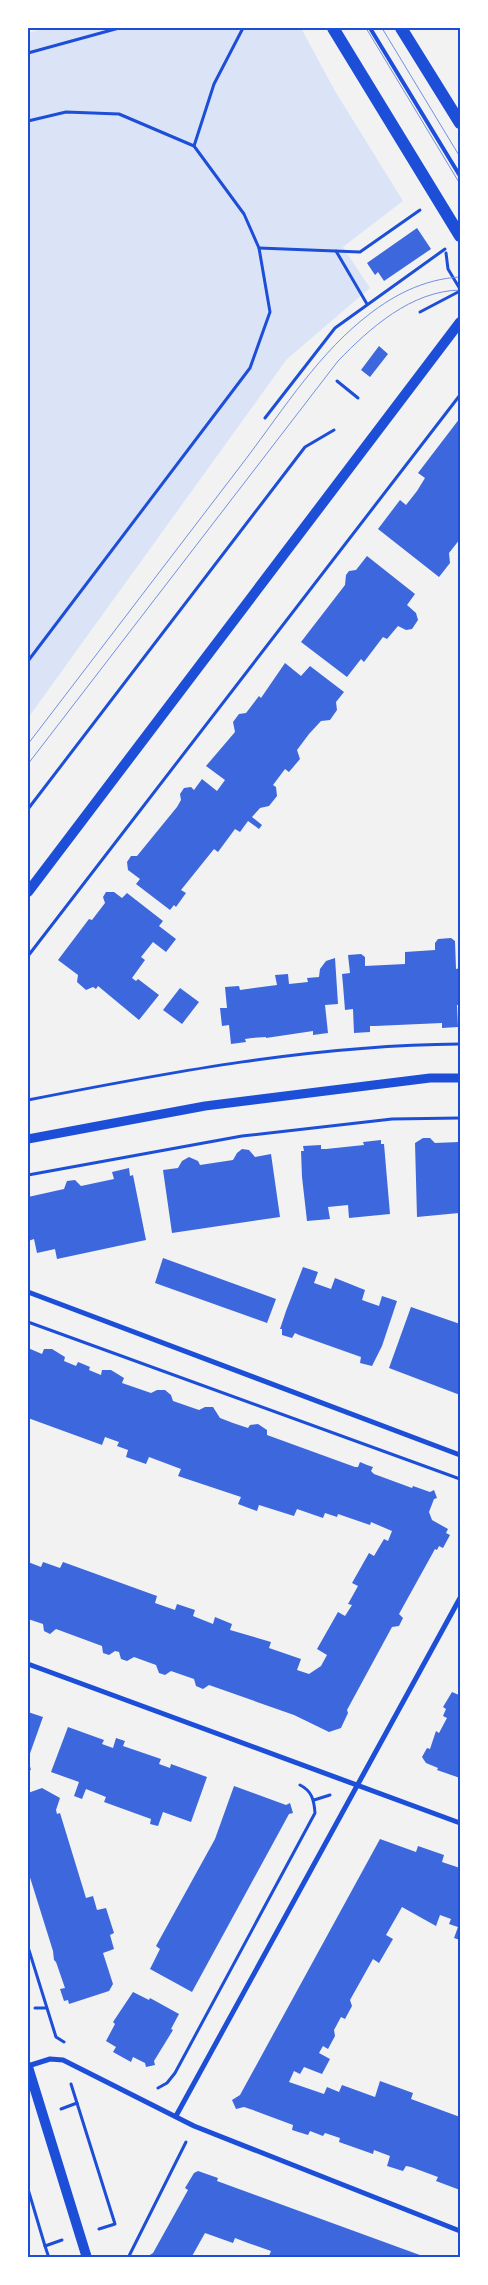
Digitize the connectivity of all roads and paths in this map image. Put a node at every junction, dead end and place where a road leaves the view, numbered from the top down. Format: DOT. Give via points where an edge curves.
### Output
graph roads {
  1 [pos="119,28"];
  2 [pos="243,28"];
  3 [pos="333,28"];
  4 [pos="370,28"];
  5 [pos="401,28"];
  6 [pos="28,53"];
  7 [pos="28,121"];
  8 [pos="460,123"];
  9 [pos="194,146"];
  10 [pos="460,176"];
  11 [pos="420,209"];
  12 [pos="460,236"];
  13 [pos="259,248"];
  14 [pos="336,251"];
  15 [pos="460,290"];
  16 [pos="367,304"];
  17 [pos="420,312"];
  18 [pos="460,322"];
  19 [pos="337,381"];
  20 [pos="460,395"];
  21 [pos="358,398"];
  22 [pos="266,418"];
  23 [pos="334,430"];
  24 [pos="28,661"];
  25 [pos="28,808"];
  26 [pos="28,892"];
  27 [pos="28,956"];
  28 [pos="460,1044"];
  29 [pos="460,1078"];
  30 [pos="28,1100"];
  31 [pos="460,1118"];
  32 [pos="28,1139"];
  33 [pos="28,1175"];
  34 [pos="28,1292"];
  35 [pos="28,1322"];
  36 [pos="460,1455"];
  37 [pos="460,1479"];
  38 [pos="460,1598"];
  39 [pos="28,1664"];
  40 [pos="299,1785"];
  41 [pos="357,1786"];
  42 [pos="460,1823"];
  43 [pos="28,1947"];
  44 [pos="35,2008"];
  45 [pos="46,2008"];
  46 [pos="72,2047"];
  47 [pos="28,2066"];
  48 [pos="153,2088"];
  49 [pos="176,2116"];
  50 [pos="194,2126"];
  51 [pos="460,2230"];
  52 [pos="45,2246"];
  53 [pos="49,2258"];
  54 [pos="87,2258"];
  55 [pos="128,2258"];
  1 -- 6 [label="path"];
  2 -- 9 [label="path" via="214,84"];
  3 -- 12 [label="main road"];
  4 -- 10 [label="lane"];
  5 -- 8 [label="main road"];
  7 -- 9 [label="path" via="66,112 119,114"];
  9 -- 13 [label="path" via="244,214"];
  11 -- 14 [label="path" via="360,252"];
  13 -- 14 [label="path"];
  13 -- 24 [label="path" via="270,312 250,368"];
  14 -- 16 [label="path"];
  15 -- 16 [label="path" via="448,269 445,249"];
  15 -- 17 [label="path"];
  16 -- 22 [label="path" via="336,328"];
  18 -- 26 [label="main road"];
  19 -- 21 [label="path"];
  20 -- 27 [label="path"];
  23 -- 25 [label="path" via="305,447"];
  28 -- 30 [label="path" via="344,1050 248,1061"];
  29 -- 32 [label="street" via="430,1078 205,1106"];
  31 -- 33 [label="path" via="392,1119 242,1136"];
  34 -- 36 [label="street"];
  35 -- 37 [label="path"];
  38 -- 41 [label="street"];
  39 -- 41 [label="street"];
  40 -- 48 [label="path" via="308,1789 314,1800 315,1813 175,2073 167,2083"];
  41 -- 42 [label="street"];
  41 -- 49 [label="street"];
  43 -- 45 [label="path"];
  44 -- 45 [label="path"];
  45 -- 46 [label="path" via="56,2037"];
  47 -- 49 [label="street" via="50,2059 63,2060"];
  47 -- 54 [label="main road"];
  49 -- 50 [label="street"];
  50 -- 51 [label="street"];
  50 -- 55 [label="path"];
  52 -- 53 [label="path"];
}
